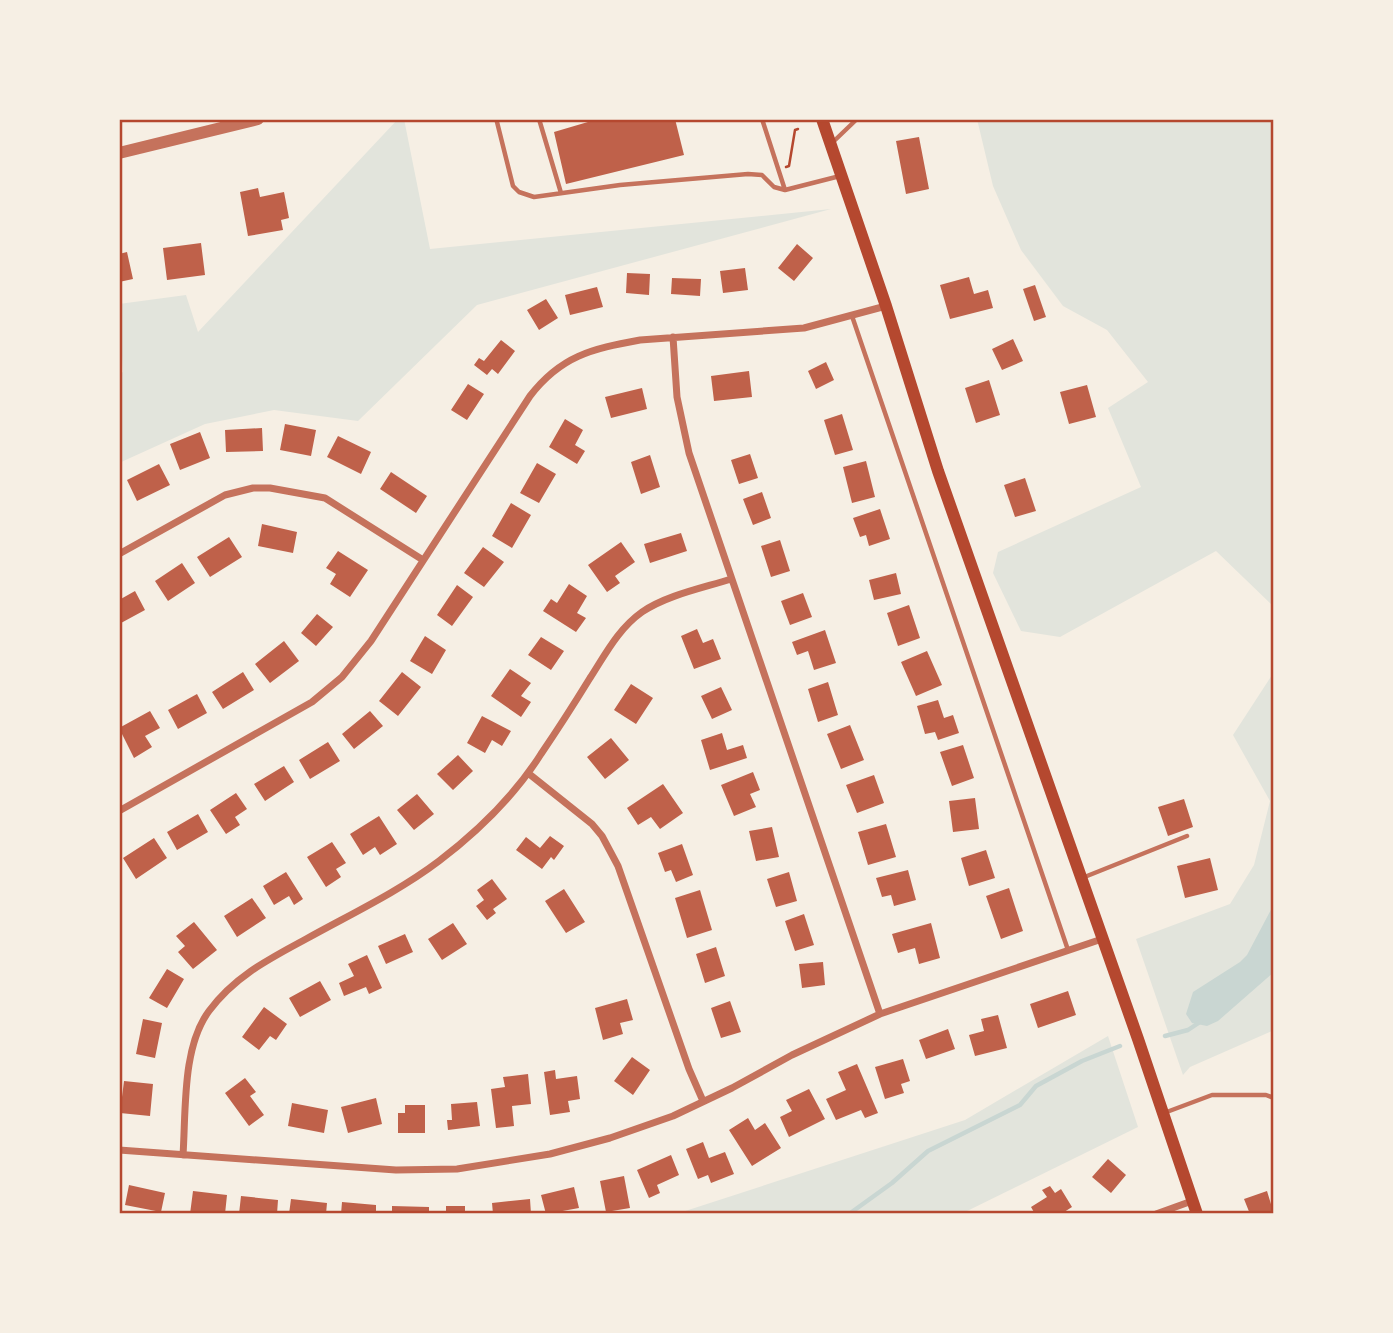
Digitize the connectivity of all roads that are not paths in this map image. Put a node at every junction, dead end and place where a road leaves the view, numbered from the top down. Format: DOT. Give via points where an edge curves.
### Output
graph roads {
  1 [pos="258,119"];
  2 [pos="539,119"];
  3 [pos="762,119"];
  4 [pos="822,119"];
  5 [pos="857,119"];
  6 [pos="497,122"];
  7 [pos="830,145"];
  8 [pos="119,153"];
  9 [pos="841,176"];
  10 [pos="785,190"];
  11 [pos="561,193"];
  12 [pos="886,306"];
  13 [pos="852,316"];
  14 [pos="673,337"];
  15 [pos="119,554"];
  16 [pos="423,559"];
  17 [pos="732,579"];
  18 [pos="528,773"];
  19 [pos="119,811"];
  20 [pos="1187,836"];
  21 [pos="1081,878"];
  22 [pos="1102,939"];
  23 [pos="1068,950"];
  24 [pos="880,1014"];
  25 [pos="1274,1098"];
  26 [pos="703,1101"];
  27 [pos="1163,1113"];
  28 [pos="119,1150"];
  29 [pos="183,1155"];
  30 [pos="1192,1201"];
  31 [pos="1156,1214"];
  32 [pos="1197,1214"];
  1 -- 8 [label="street"];
  2 -- 11 [label="lane"];
  3 -- 10 [label="lane"];
  4 -- 7 [label="main road"];
  5 -- 7 [label="lane"];
  6 -- 11 [label="lane" via="513,186 534,197"];
  7 -- 9 [label="main road"];
  9 -- 10 [label="lane"];
  9 -- 12 [label="main road"];
  10 -- 11 [label="lane" via="762,175 748,174"];
  12 -- 13 [label="street"];
  12 -- 21 [label="main road" via="938,471"];
  13 -- 14 [label="street" via="804,328"];
  13 -- 23 [label="lane"];
  14 -- 16 [label="street" via="578,355 544,378"];
  14 -- 17 [label="street" via="684,435"];
  15 -- 16 [label="street" via="225,495 270,488 325,498"];
  16 -- 19 [label="street" via="371,640 328,690"];
  17 -- 18 [label="street" via="674,598 631,621"];
  17 -- 24 [label="street"];
  18 -- 26 [label="street" via="586,819 610,850"];
  18 -- 29 [label="street" via="479,827 420,875 247,972 224,993 207,1014 194,1043"];
  20 -- 21 [label="lane"];
  21 -- 22 [label="main road"];
  22 -- 23 [label="street"];
  22 -- 27 [label="main road"];
  23 -- 24 [label="street"];
  24 -- 26 [label="street"];
  25 -- 27 [label="lane" via="1212,1095"];
  26 -- 29 [label="street" via="610,1138 520,1160 457,1168 396,1170"];
  27 -- 30 [label="main road"];
  28 -- 29 [label="street"];
  30 -- 31 [label="street"];
  30 -- 32 [label="main road"];
}
